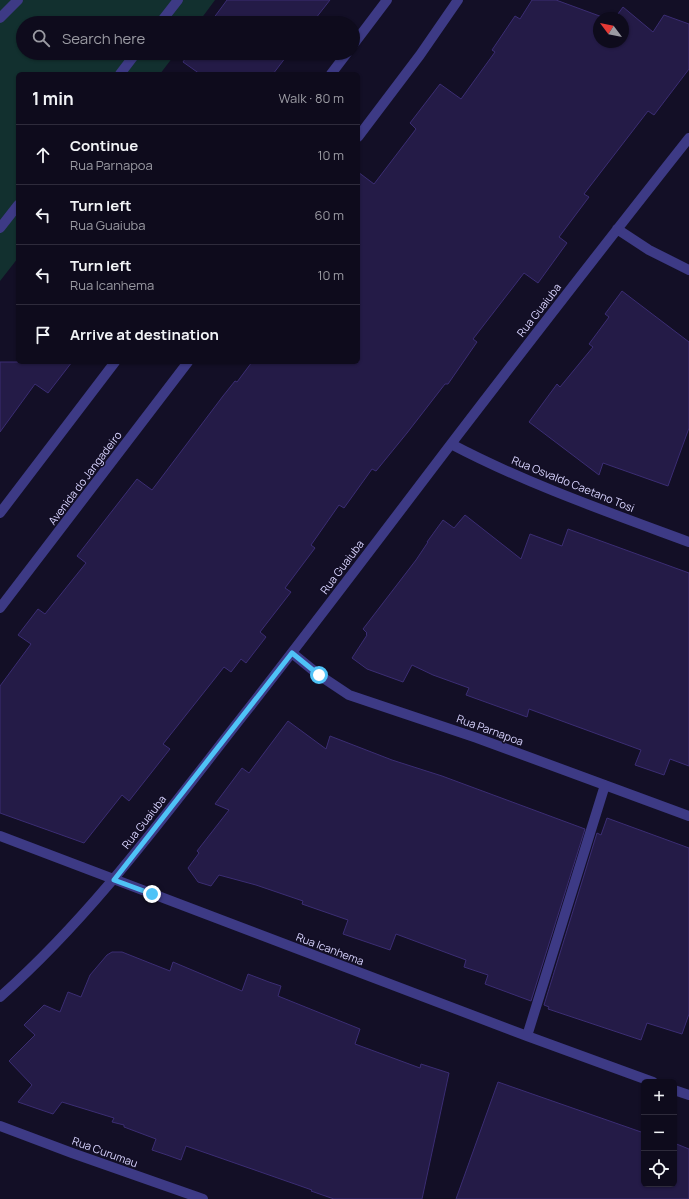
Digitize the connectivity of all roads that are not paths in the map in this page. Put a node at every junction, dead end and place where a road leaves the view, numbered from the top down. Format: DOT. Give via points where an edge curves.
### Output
graph roads {
  1 [pos="18,0"];
  2 [pos="178,0"];
  3 [pos="387,0"];
  4 [pos="458,0"];
  5 [pos="165,16"];
  6 [pos="0,18"];
  7 [pos="360,36"];
  8 [pos="131,60"];
  9 [pos="342,60"];
  10 [pos="122,72"];
  11 [pos="333,72"];
  12 [pos="360,134"];
  13 [pos="689,138"];
  14 [pos="16,208"];
  15 [pos="0,228"];
  16 [pos="617,229"];
  17 [pos="689,270"];
  18 [pos="113,364"];
  19 [pos="186,364"];
  20 [pos="451,444"];
  21 [pos="0,513"];
  22 [pos="689,542"];
  23 [pos="0,608"];
  24 [pos="292,653"];
  25 [pos="606,785"];
  26 [pos="689,816"];
  27 [pos="0,836"];
  28 [pos="114,880"];
  29 [pos="0,998"];
  30 [pos="527,1036"];
  31 [pos="645,1079"];
  32 [pos="677,1091"];
  33 [pos="689,1095"];
  34 [pos="0,1126"];
  35 [pos="203,1199"];
  1 -- 6 [label="street"];
  2 -- 5 [label="street"];
  3 -- 7 [label="street"];
  4 -- 12 [label="street"];
  8 -- 10 [label="street"];
  9 -- 11 [label="street"];
  13 -- 16 [label="street, Rua Guaiuba"];
  14 -- 15 [label="street"];
  16 -- 17 [label="street" via="649,250"];
  16 -- 20 [label="street, Rua Guaiuba"];
  18 -- 21 [label="street"];
  19 -- 23 [label="street, Avenida do Jangadeiro"];
  20 -- 22 [label="street, Rua Osvaldo Caetano Tosi" via="487,463 584,504"];
  20 -- 24 [label="street, Rua Guaiuba"];
  24 -- 25 [label="street, Rua Parnapoa" via="349,695"];
  24 -- 28 [label="street, Rua Guaiuba"];
  25 -- 26 [label="street, Rua Parnapoa"];
  25 -- 30 [label="street"];
  27 -- 28 [label="street, Rua Icanhema"];
  28 -- 29 [label="street, Rua Guaiuba" via="80,919"];
  28 -- 30 [label="street, Rua Icanhema"];
  30 -- 31 [label="street, Rua Icanhema"];
  32 -- 33 [label="street"];
  34 -- 35 [label="street, Rua Curumau"];
}
